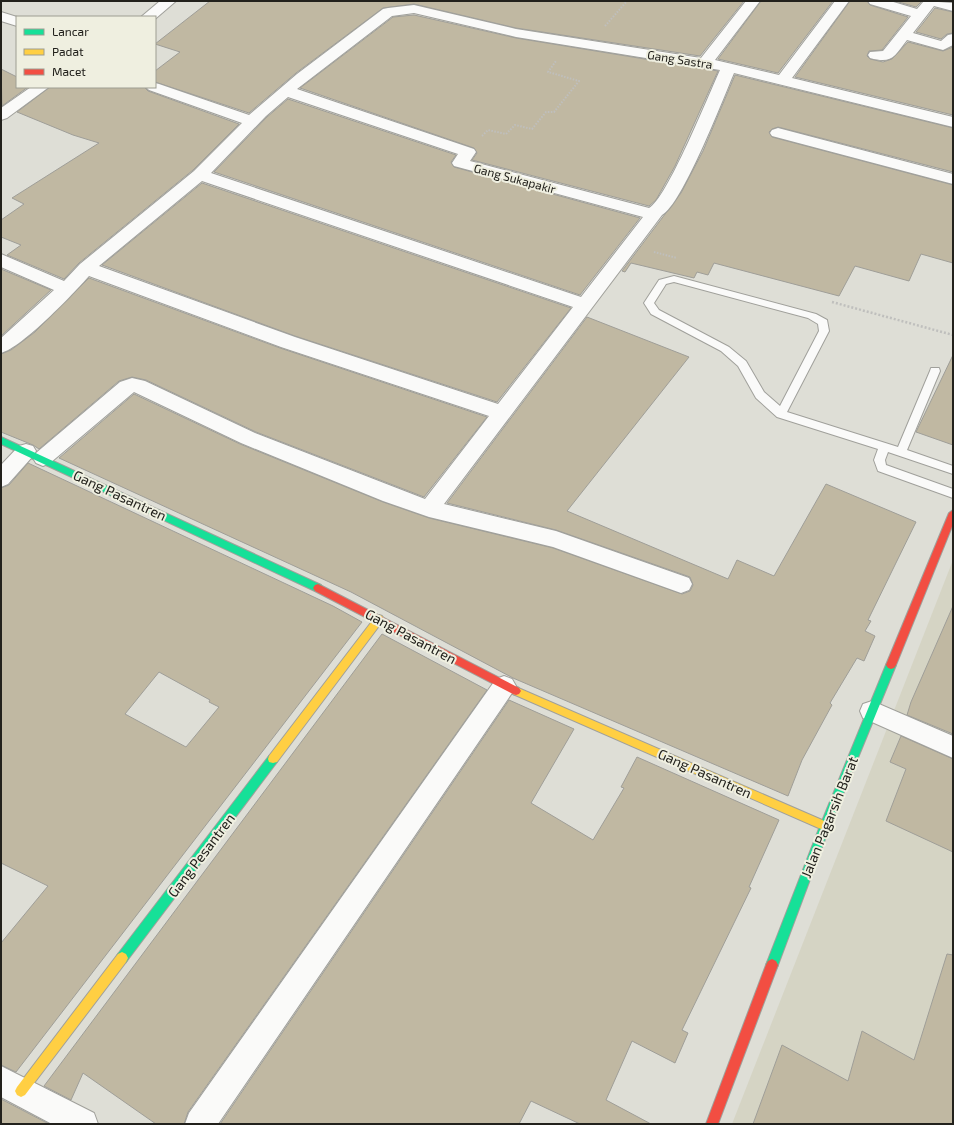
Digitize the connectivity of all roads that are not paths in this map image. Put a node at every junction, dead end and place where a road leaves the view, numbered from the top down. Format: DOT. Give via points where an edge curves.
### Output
graph roads {
  1 [pos="169,1"];
  2 [pos="753,1"];
  3 [pos="842,1"];
  4 [pos="875,1"];
  5 [pos="931,1"];
  6 [pos="416,5"];
  7 [pos="953,6"];
  8 [pos="920,14"];
  9 [pos="1,16"];
  10 [pos="149,16"];
  11 [pos="16,22"];
  12 [pos="904,35"];
  13 [pos="953,38"];
  14 [pos="875,55"];
  15 [pos="705,63"];
  16 [pos="729,67"];
  17 [pos="783,80"];
  18 [pos="40,88"];
  19 [pos="156,88"];
  20 [pos="286,91"];
  21 [pos="1,115"];
  22 [pos="252,121"];
  23 [pos="953,122"];
  24 [pos="778,133"];
  25 [pos="200,175"];
  26 [pos="953,179"];
  27 [pos="654,214"];
  28 [pos="1,260"];
  29 [pos="86,268"];
  30 [pos="67,289"];
  31 [pos="586,305"];
  32 [pos="1,347"];
  33 [pos="935,371"];
  34 [pos="503,413"];
  35 [pos="781,414"];
  36 [pos="1,440"];
  37 [pos="884,447"];
  38 [pos="900,452"];
  39 [pos="35,455"];
  40 [pos="953,470"];
  41 [pos="1,479"];
  42 [pos="953,494"];
  43 [pos="429,509"];
  44 [pos="953,513"];
  45 [pos="681,584"];
  46 [pos="379,619"];
  47 [pos="504,686"];
  48 [pos="872,711"];
  49 [pos="953,747"];
  50 [pos="825,826"];
  51 [pos="11,1086"];
  52 [pos="82,1124"];
  53 [pos="200,1124"];
  54 [pos="712,1124"];
  1 -- 10 [label="street"];
  2 -- 15 [label="street"];
  3 -- 17 [label="street"];
  4 -- 8 [label="street"];
  5 -- 7 [label="street"];
  5 -- 8 [label="street"];
  6 -- 15 [label="street, Gang Sastra" via="435,15 516,33"];
  6 -- 20 [label="street" via="388,12"];
  8 -- 12 [label="street"];
  9 -- 11 [label="street"];
  12 -- 13 [label="street" via="943,46"];
  12 -- 14 [label="street" via="887,56"];
  15 -- 16 [label="street, Gang Sastra"];
  16 -- 17 [label="street, Gang Sastra"];
  16 -- 27 [label="street" via="683,170 668,199"];
  17 -- 23 [label="street, Gang Sastra"];
  18 -- 21 [label="street"];
  19 -- 22 [label="street"];
  20 -- 22 [label="street"];
  20 -- 27 [label="street, Gang Sukapakir" via="468,152 460,163"];
  22 -- 25 [label="street"];
  24 -- 26 [label="street"];
  25 -- 29 [label="street"];
  25 -- 31 [label="street"];
  27 -- 31 [label="street"];
  28 -- 30 [label="street"];
  29 -- 30 [label="street"];
  29 -- 34 [label="street" via="288,342"];
  30 -- 32 [label="street"];
  31 -- 34 [label="street"];
  33 -- 38 [label="lane"];
  34 -- 43 [label="street"];
  35 -- 35 [label="lane" via="760,395 742,364 725,349 655,312 649,303 662,282 674,279 812,316 823,322 824,331"];
  35 -- 37 [label="lane"];
  36 -- 39 [label="street, Gang Pasantren"];
  37 -- 38 [label="lane"];
  37 -- 42 [label="lane" via="879,461 882,468"];
  38 -- 40 [label="lane"];
  39 -- 41 [label="street"];
  39 -- 43 [label="street" via="132,385 248,438"];
  39 -- 46 [label="street, Gang Pasantren"];
  43 -- 45 [label="street" via="556,539"];
  44 -- 48 [label="street, Jalan Pagarsih Barat"];
  46 -- 47 [label="street, Gang Pasantren"];
  46 -- 51 [label="street, Gang Pesantren"];
  47 -- 50 [label="street, Gang Pasantren"];
  47 -- 53 [label="street"];
  48 -- 49 [label="street"];
  48 -- 50 [label="street, Jalan Pagarsih Barat"];
  50 -- 54 [label="street, Jalan Pagarsih Barat"];
  51 -- 52 [label="street"];
}
